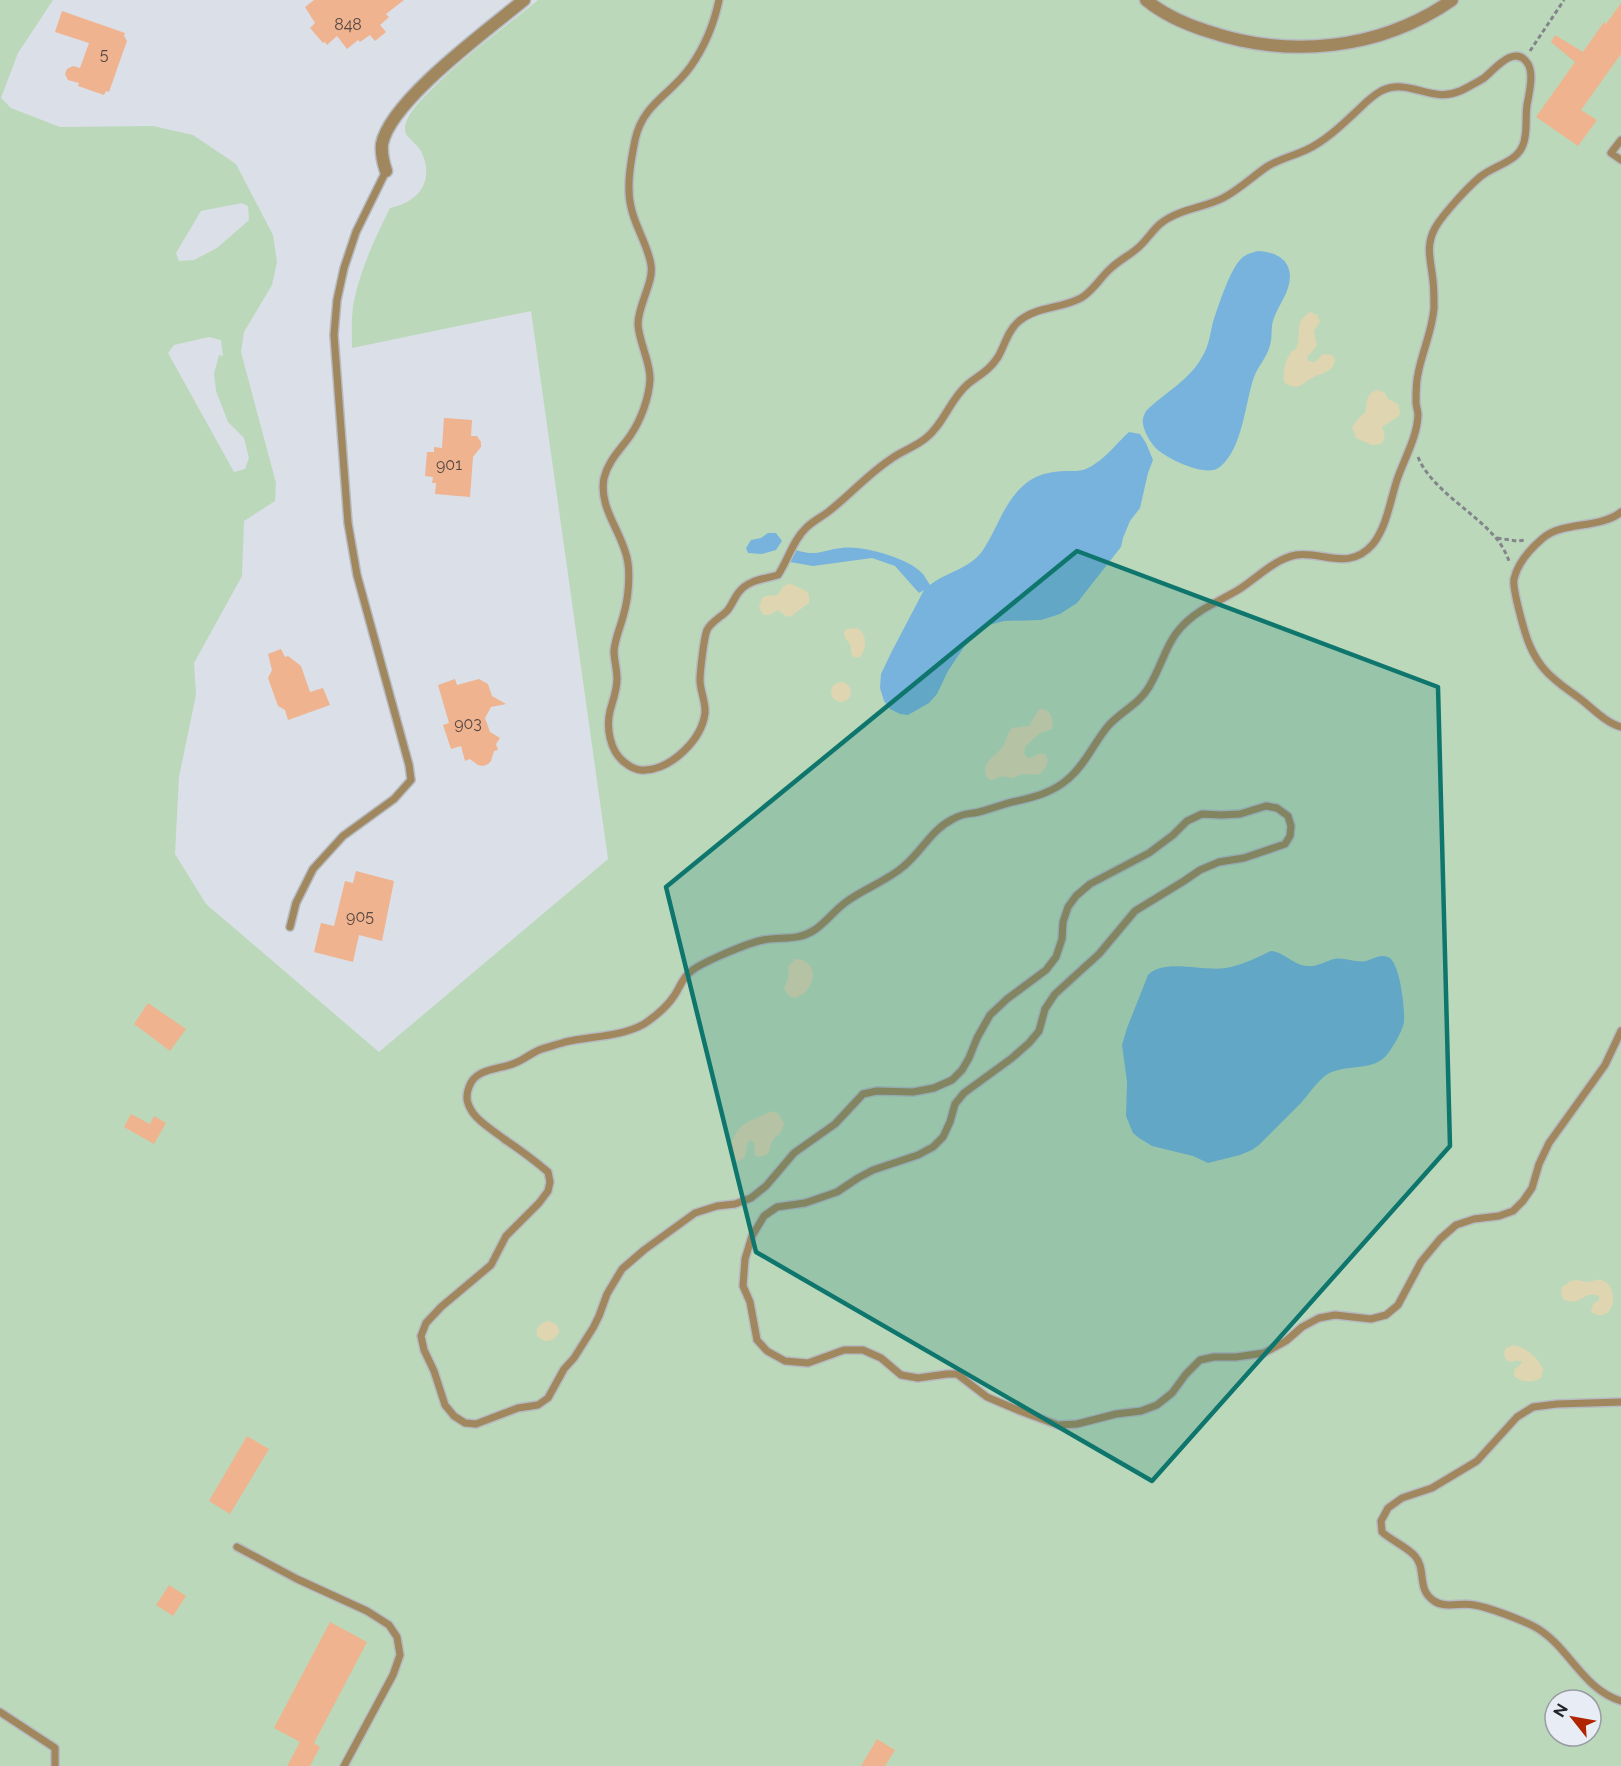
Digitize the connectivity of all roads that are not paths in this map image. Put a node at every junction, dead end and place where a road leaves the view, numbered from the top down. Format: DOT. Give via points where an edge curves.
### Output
graph roads {
  1 [pos="524,0"];
  2 [pos="719,0"];
  3 [pos="1146,0"];
  4 [pos="1452,0"];
  5 [pos="1621,140"];
  6 [pos="1621,160"];
  7 [pos="386,171"];
  8 [pos="1621,512"];
  9 [pos="1621,728"];
  10 [pos="290,927"];
  11 [pos="1621,1031"];
  12 [pos="1621,1402"];
  13 [pos="237,1547"];
  14 [pos="1621,1701"];
  15 [pos="0,1712"];
  16 [pos="55,1766"];
  17 [pos="344,1766"];
  1 -- 7 [label="street" via="438,71 398,114 382,145"];
  2 -- 11 [label="lane" via="715,21 691,66 641,121 630,183 630,206 651,261 652,272 638,325 650,377 636,426 617,450 604,478 607,509 628,563 625,611 614,652 617,680 609,732 622,761 645,770 674,760 685,751 703,723 706,709 700,678 707,630 729,609 745,584 778,575 800,533 891,459 930,436 964,386 995,362 1008,333 1020,319 1035,310 1087,294 1113,266 1147,240 1156,226 1171,216 1229,195 1269,166 1306,150 1332,134 1377,93 1392,87 1409,87 1444,97 1485,78 1501,61 1520,57 1530,68 1526,136 1517,155 1476,180 1433,231 1428,246 1434,311 1417,378 1418,416 1388,513 1371,546 1361,555 1346,559 1291,555 1196,614 1177,629 1138,702 1116,718 1082,765 1049,793 946,821 911,861 840,906 817,928 789,939 754,942 708,960 686,975 661,1012 637,1028 534,1052 518,1063 477,1074 470,1082 467,1102 474,1114 548,1172 550,1182 539,1203 506,1236 491,1265 441,1307 420,1336 445,1405 454,1416 476,1424 538,1405 548,1398 593,1328 622,1269 695,1213 751,1198 794,1153 835,1124 863,1094 934,1089 952,1080 962,1070 990,1015 1046,970 1056,957 1063,922 1076,896 1090,884 1149,853 1187,821 1202,814 1240,814 1266,806 1277,808 1288,816 1290,836 1285,844 1268,851 1200,870 1135,911 1099,954 1055,994 1039,1031 1029,1043 964,1093 955,1104 943,1137 933,1147 873,1170 837,1192 777,1207 764,1216 745,1259 743,1286 757,1340 767,1351 785,1361 808,1363 844,1350 863,1350 881,1358 901,1375 918,1378 957,1374 987,1397 1058,1425 1157,1406 1200,1360 1264,1353 1319,1318 1335,1315 1371,1319 1386,1315 1398,1305 1421,1262 1456,1225 1513,1211 1523,1201 1549,1143 1605,1065"];
  3 -- 4 [label="street" via="1190,26 1229,39 1271,47 1315,47 1358,41 1402,27"];
  5 -- 6 [label="lane" via="1611,153"];
  7 -- 10 [label="lane" via="356,232 344,268 334,335 348,523 357,575 411,780 394,799 343,836 314,868 296,903"];
  8 -- 9 [label="lane" via="1545,536 1524,558 1513,581 1530,645 1542,667 1560,686"];
  12 -- 14 [label="lane" via="1533,1407 1516,1417 1477,1461 1432,1488 1402,1498 1388,1508 1381,1521 1382,1532 1415,1556 1421,1565 1426,1594 1435,1602 1474,1605 1535,1628 1555,1643 1589,1682"];
  13 -- 17 [label="lane" via="368,1611 389,1624 397,1637 400,1655 393,1675"];
  15 -- 16 [label="lane" via="55,1748"];
}
